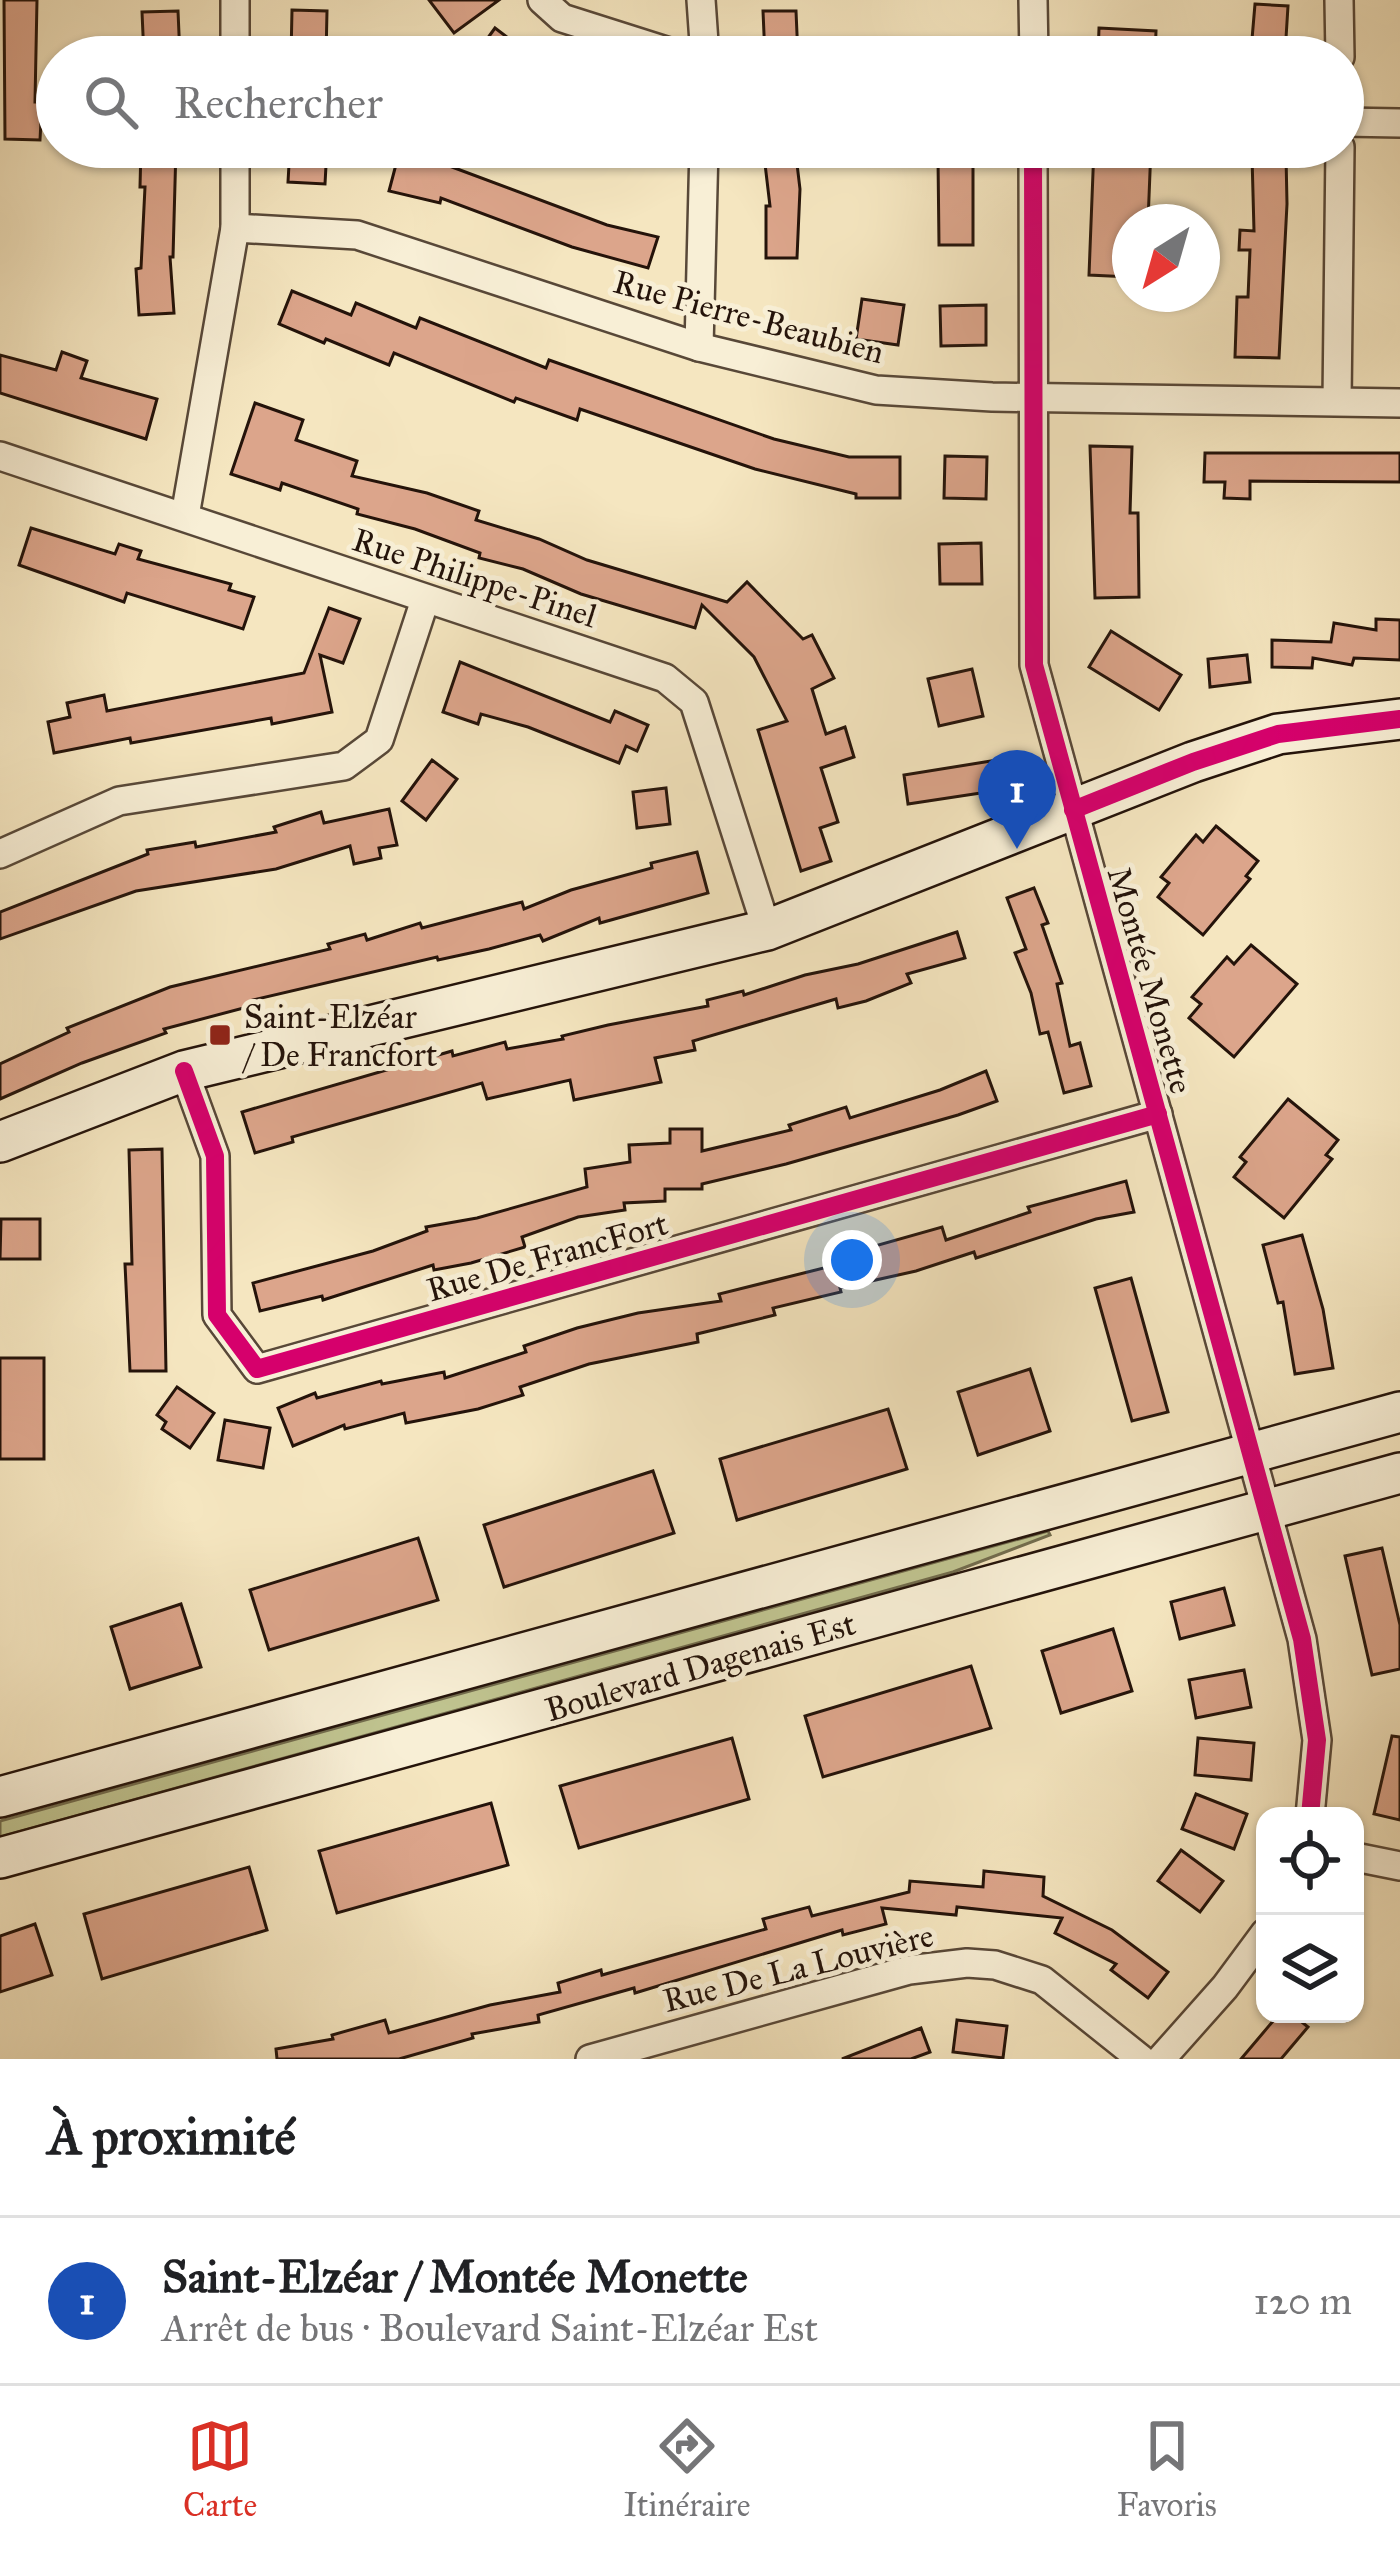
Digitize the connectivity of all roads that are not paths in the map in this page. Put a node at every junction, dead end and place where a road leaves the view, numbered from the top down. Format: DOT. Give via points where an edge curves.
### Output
graph roads {
  1 [pos="236,0"];
  2 [pos="542,0"];
  3 [pos="701,0"];
  4 [pos="1034,0"];
  5 [pos="1339,0"];
  6 [pos="235,36"];
  7 [pos="619,36"];
  8 [pos="704,36"];
  9 [pos="1034,36"];
  10 [pos="1340,36"];
  11 [pos="1364,122"];
  12 [pos="1400,123"];
  13 [pos="235,168"];
  14 [pos="704,168"];
  15 [pos="1033,168"];
  16 [pos="1340,168"];
  17 [pos="235,228"];
  18 [pos="700,347"];
  19 [pos="1032,398"];
  20 [pos="1336,401"];
  21 [pos="1400,403"];
  22 [pos="0,455"];
  23 [pos="185,516"];
  24 [pos="425,600"];
  25 [pos="1400,719"];
  26 [pos="1072,810"];
  27 [pos="0,854"];
  28 [pos="767,930"];
  29 [pos="184,1071"];
  30 [pos="1158,1114"];
  31 [pos="0,1142"];
  32 [pos="1400,1412"];
  33 [pos="1252,1450"];
  34 [pos="1400,1473"];
  35 [pos="1267,1509"];
  36 [pos="0,1797"];
  37 [pos="1311,1807"];
  38 [pos="0,1858"];
  39 [pos="1364,1859"];
  40 [pos="1400,1866"];
  41 [pos="1256,1945"];
  42 [pos="590,2059"];
  43 [pos="1141,2059"];
  44 [pos="1161,2059"];
  1 -- 6 [label="street"];
  2 -- 7 [label="street" via="562,18"];
  3 -- 8 [label="street"];
  4 -- 9 [label="street"];
  5 -- 10 [label="street"];
  11 -- 12 [label="street"];
  13 -- 17 [label="street"];
  14 -- 18 [label="street"];
  15 -- 19 [label="street, Montée Monette"];
  16 -- 20 [label="street"];
  17 -- 18 [label="street, Rue Pierre-Beaubien" via="357,236"];
  17 -- 23 [label="street"];
  18 -- 19 [label="street, Rue Pierre-Beaubien" via="876,390"];
  19 -- 20 [label="street, Rue Pierre-Beaubien"];
  19 -- 26 [label="street, Montée Monette" via="1033,653"];
  20 -- 21 [label="street, Rue Pierre-Beaubien"];
  22 -- 23 [label="street, Rue Philippe-Pinel"];
  23 -- 24 [label="street, Rue Philippe-Pinel"];
  24 -- 27 [label="street" via="379,740 344,766 119,802"];
  24 -- 28 [label="street, Rue Philippe-Pinel" via="665,678 694,702"];
  25 -- 26 [label="main road" via="1278,734"];
  26 -- 28 [label="main road"];
  26 -- 30 [label="street, Montée Monette"];
  28 -- 29 [label="main road"];
  29 -- 30 [label="street, Rue De FrancFort" via="215,1156 217,1315 257,1369"];
  29 -- 31 [label="main road"];
  30 -- 33 [label="street, Montée Monette"];
  32 -- 33 [label="main road, Boulevard Dagenais Est"];
  33 -- 35 [label="street, Montée Monette"];
  33 -- 36 [label="main road, Boulevard Dagenais Est"];
  34 -- 35 [label="main road, Boulevard Dagenais Est"];
  35 -- 37 [label="street, Montée Monette" via="1315,1702"];
  35 -- 38 [label="main road, Boulevard Dagenais Est"];
  39 -- 40 [label="street"];
  41 -- 44 [label="street"];
  42 -- 43 [label="street, Rue De La Louvière" via="908,1970 967,1963 1042,1980"];
}
